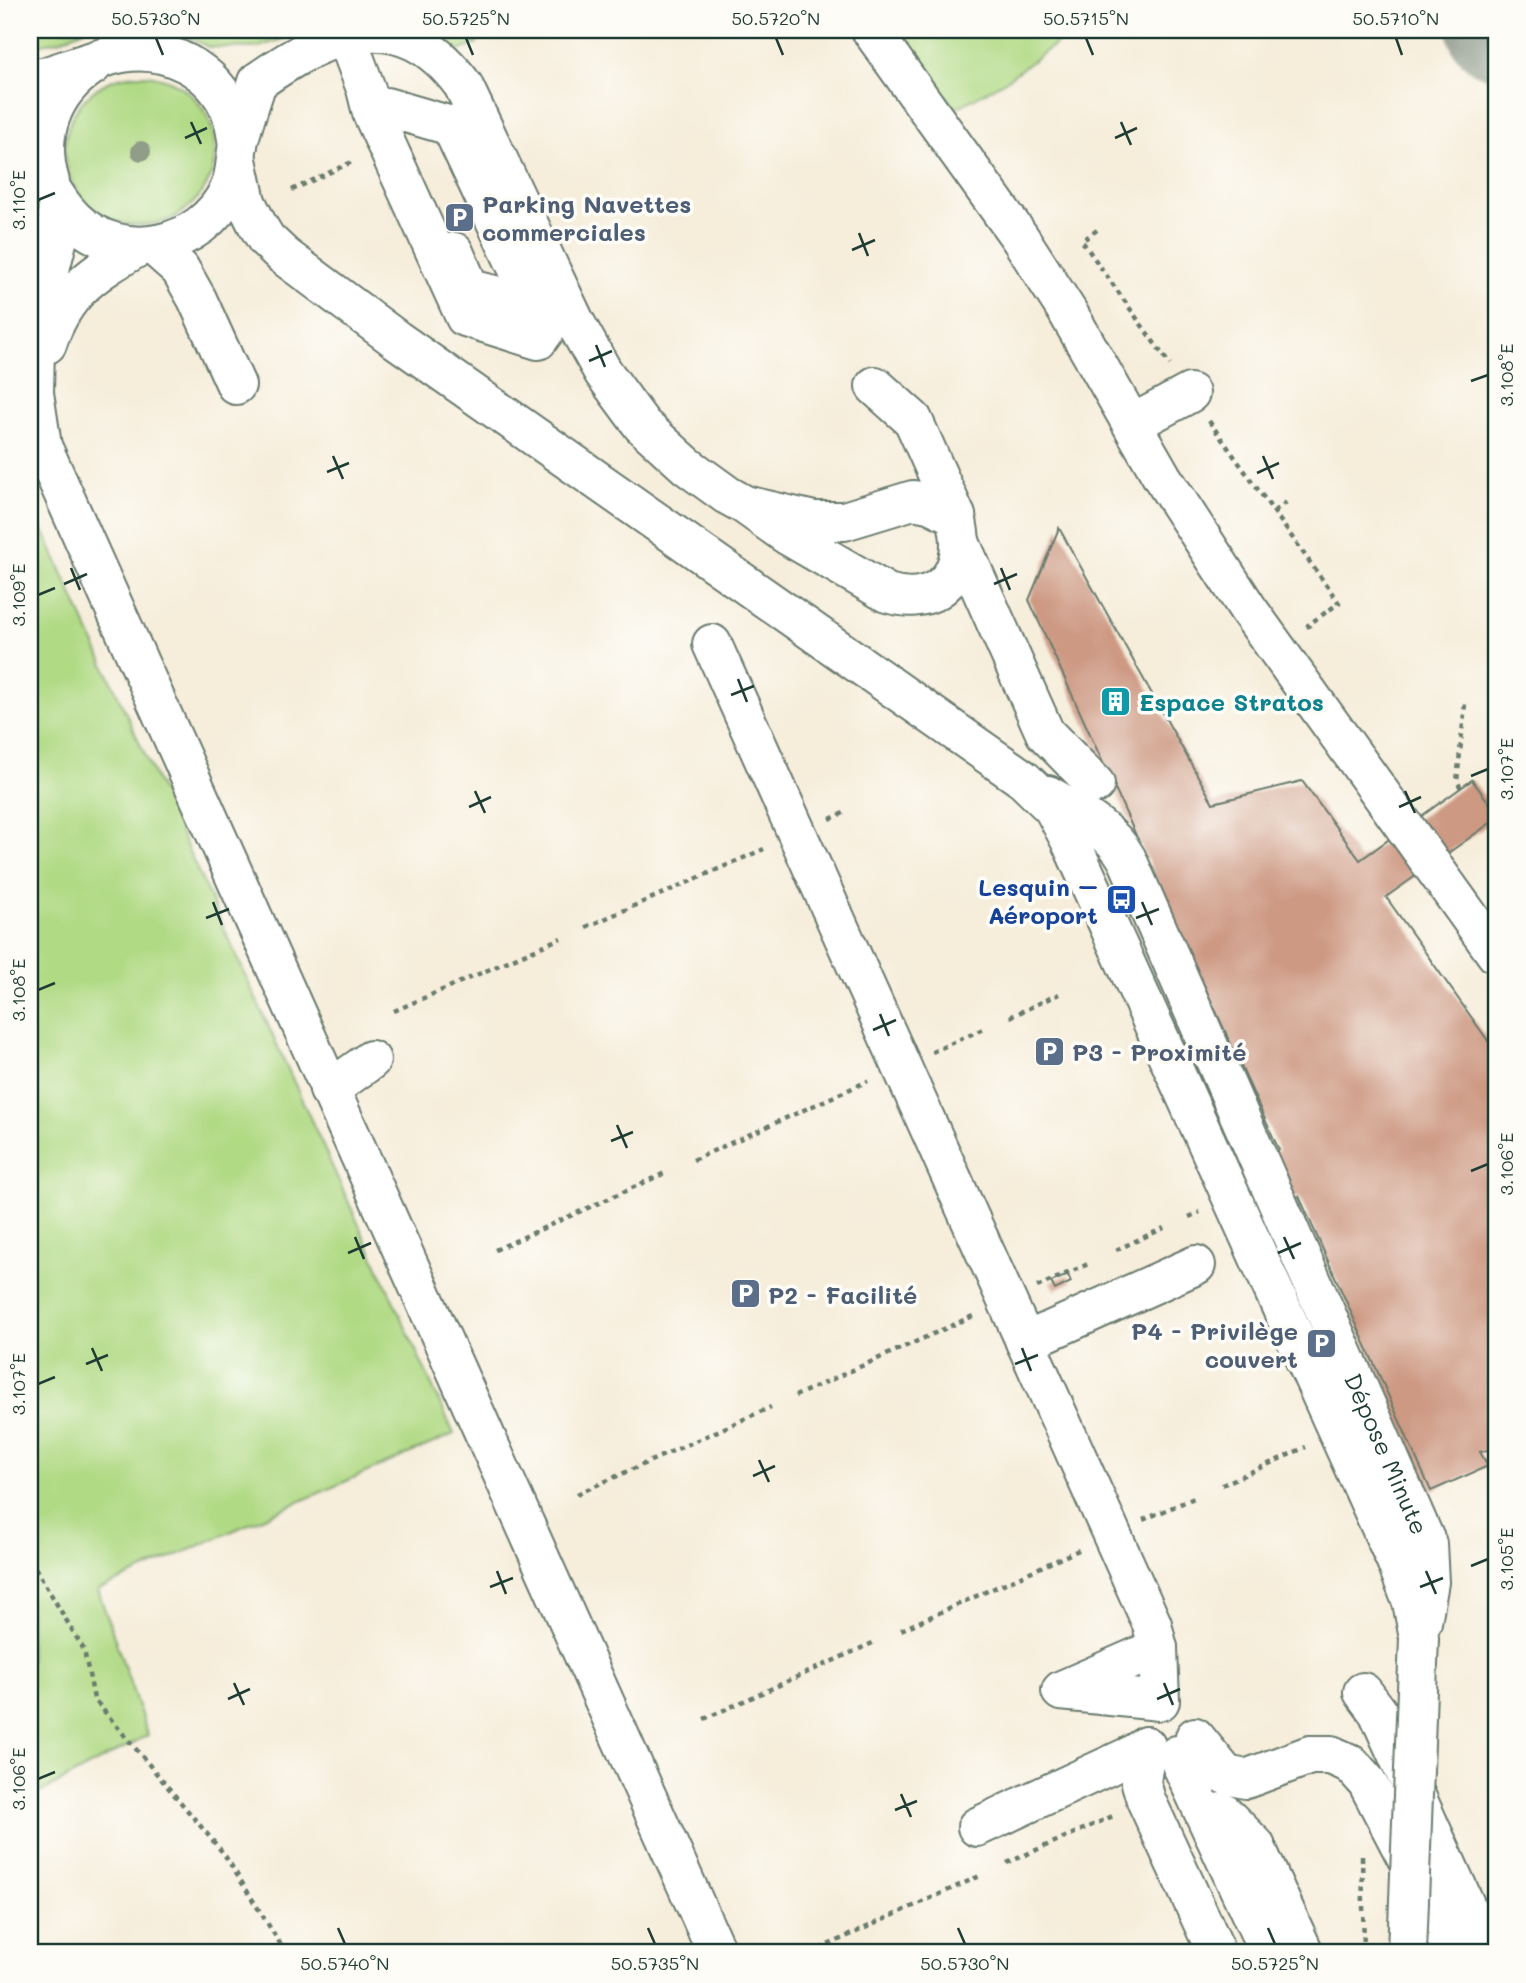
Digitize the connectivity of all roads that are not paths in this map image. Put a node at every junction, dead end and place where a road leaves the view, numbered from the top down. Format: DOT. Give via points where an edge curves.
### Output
graph roads {
  1 [pos="871,30"];
  2 [pos="345,33"];
  3 [pos="106,58"];
  4 [pos="194,67"];
  5 [pos="30,76"];
  6 [pos="257,82"];
  7 [pos="376,98"];
  8 [pos="238,152"];
  9 [pos="46,178"];
  10 [pos="213,215"];
  11 [pos="146,246"];
  12 [pos="535,305"];
  13 [pos="231,330"];
  14 [pos="236,385"];
  15 [pos="34,393"];
  16 [pos="1190,393"];
  17 [pos="1132,424"];
  18 [pos="745,505"];
  19 [pos="948,520"];
  20 [pos="712,644"];
  21 [pos="1095,784"];
  22 [pos="1496,954"];
  23 [pos="371,1060"];
  24 [pos="329,1090"];
  25 [pos="1196,1265"];
  26 [pos="1025,1342"];
  27 [pos="1158,1648"];
  28 [pos="1363,1692"];
  29 [pos="1160,1701"];
  30 [pos="1173,1746"];
  31 [pos="1210,1806"];
  32 [pos="977,1828"];
  33 [pos="717,1953"];
  34 [pos="1213,1953"];
  35 [pos="1252,1953"];
  36 [pos="1269,1953"];
  37 [pos="1287,1953"];
  38 [pos="1304,1953"];
  39 [pos="1407,1953"];
  40 [pos="1452,1953"];
  41 [pos="1486,1953"];
  1 -- 17 [label="street" via="1020,238"];
  2 -- 6 [label="street" via="314,46"];
  2 -- 7 [label="street"];
  2 -- 18 [label="street" via="376,31 403,36 447,63 463,85 603,372 642,425 687,466"];
  3 -- 4 [label="street" via="151,52"];
  3 -- 5 [label="street" via="40,78"];
  3 -- 9 [label="street" via="74,79 52,110 44,139"];
  4 -- 6 [label="street"];
  4 -- 8 [label="street" via="225,101"];
  6 -- 8 [label="street"];
  7 -- 12 [label="street" via="451,125"];
  7 -- 12 [label="street" via="470,289"];
  7 -- 12 [label="street" via="372,113 465,317 538,341 546,329"];
  8 -- 10 [label="street" via="229,189"];
  8 -- 39 [label="street, bridge" via="246,202 267,239 284,256 1023,779 1053,808 1412,1602 1419,1638"];
  9 -- 11 [label="street" via="76,221 95,234 116,243"];
  9 -- 15 [label="street" via="58,238 39,313"];
  10 -- 11 [label="street" via="176,240"];
  10 -- 13 [label="street" via="202,254 206,276"];
  11 -- 14 [label="street" via="180,270"];
  11 -- 15 [label="street" via="105,267 75,291 51,333"];
  15 -- 24 [label="street" via="42,446 53,474"];
  16 -- 17 [label="street"];
  17 -- 22 [label="street" via="1248,608"];
  18 -- 19 [label="street" via="814,521 844,521 913,500"];
  18 -- 19 [label="street" via="786,536 904,598 924,597 938,590 958,563"];
  19 -- 21 [label="street" via="1045,733"];
  20 -- 26 [label="street"];
  23 -- 24 [label="street"];
  24 -- 33 [label="street"];
  25 -- 26 [label="street"];
  26 -- 27 [label="street" via="1152,1624"];
  27 -- 29 [label="street"];
  27 -- 29 [label="street" via="1060,1691"];
  28 -- 41 [label="street" via="1378,1712"];
  29 -- 30 [label="street" via="1146,1711 1140,1729"];
  29 -- 30 [label="street" via="1178,1702 1192,1712 1197,1729"];
  30 -- 31 [label="street"];
  30 -- 32 [label="street" via="1130,1756"];
  30 -- 34 [label="street" via="1141,1783"];
  30 -- 40 [label="street" via="1226,1775 1246,1779 1310,1755 1331,1755 1352,1764 1367,1782"];
  31 -- 35 [label="street" via="1204,1848"];
  31 -- 36 [label="street"];
  31 -- 37 [label="street"];
  31 -- 38 [label="street" via="1255,1845"];
}
